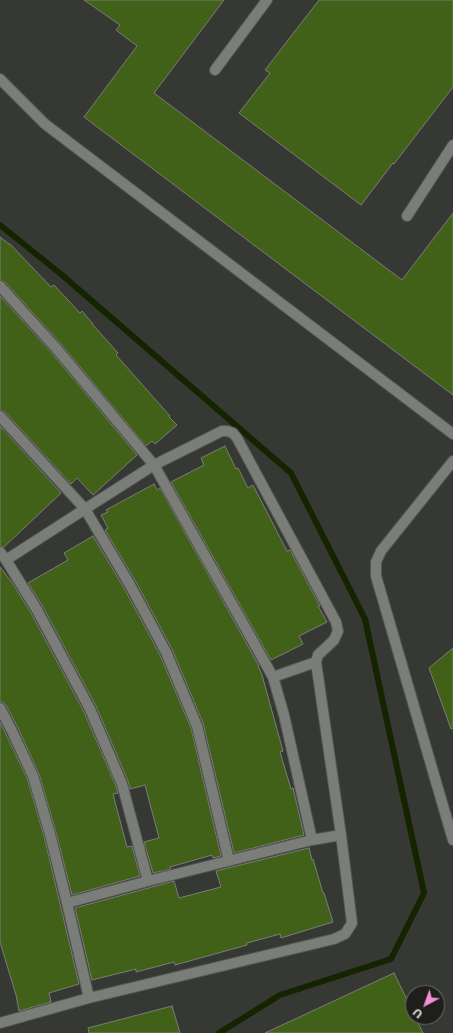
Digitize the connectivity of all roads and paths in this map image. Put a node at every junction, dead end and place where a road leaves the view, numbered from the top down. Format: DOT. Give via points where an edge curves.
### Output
graph roads {
  1 [pos="267,0"];
  2 [pos="215,70"];
  3 [pos="0,79"];
  4 [pos="453,145"];
  5 [pos="407,216"];
  6 [pos="0,286"];
  7 [pos="0,416"];
  8 [pos="453,434"];
  9 [pos="453,461"];
  10 [pos="154,465"];
  11 [pos="85,509"];
  12 [pos="3,556"];
  13 [pos="316,662"];
  14 [pos="272,678"];
  15 [pos="0,708"];
  16 [pos="341,835"];
  17 [pos="312,840"];
  18 [pos="453,840"];
  19 [pos="229,861"];
  20 [pos="148,881"];
  21 [pos="67,903"];
  22 [pos="89,998"];
  23 [pos="0,1021"];
  1 -- 2 [label="street"];
  3 -- 8 [label="street" via="45,124"];
  4 -- 5 [label="street"];
  6 -- 10 [label="street" via="56,348"];
  7 -- 11 [label="street"];
  9 -- 18 [label="street" via="381,551 376,562 376,576"];
  10 -- 11 [label="street"];
  10 -- 13 [label="street" via="222,431 233,433 336,622 338,632 334,640 318,655"];
  10 -- 14 [label="street"];
  11 -- 12 [label="street"];
  11 -- 19 [label="street" via="166,652 197,726"];
  12 -- 20 [label="street" via="38,610 90,709 122,784"];
  13 -- 14 [label="street"];
  13 -- 16 [label="street"];
  14 -- 17 [label="street" via="284,715"];
  15 -- 21 [label="street" via="33,776"];
  16 -- 17 [label="street"];
  16 -- 22 [label="street" via="352,923 345,934 334,939"];
  17 -- 19 [label="street"];
  19 -- 20 [label="street"];
  20 -- 21 [label="street"];
  21 -- 22 [label="street"];
  22 -- 23 [label="street"];
}
